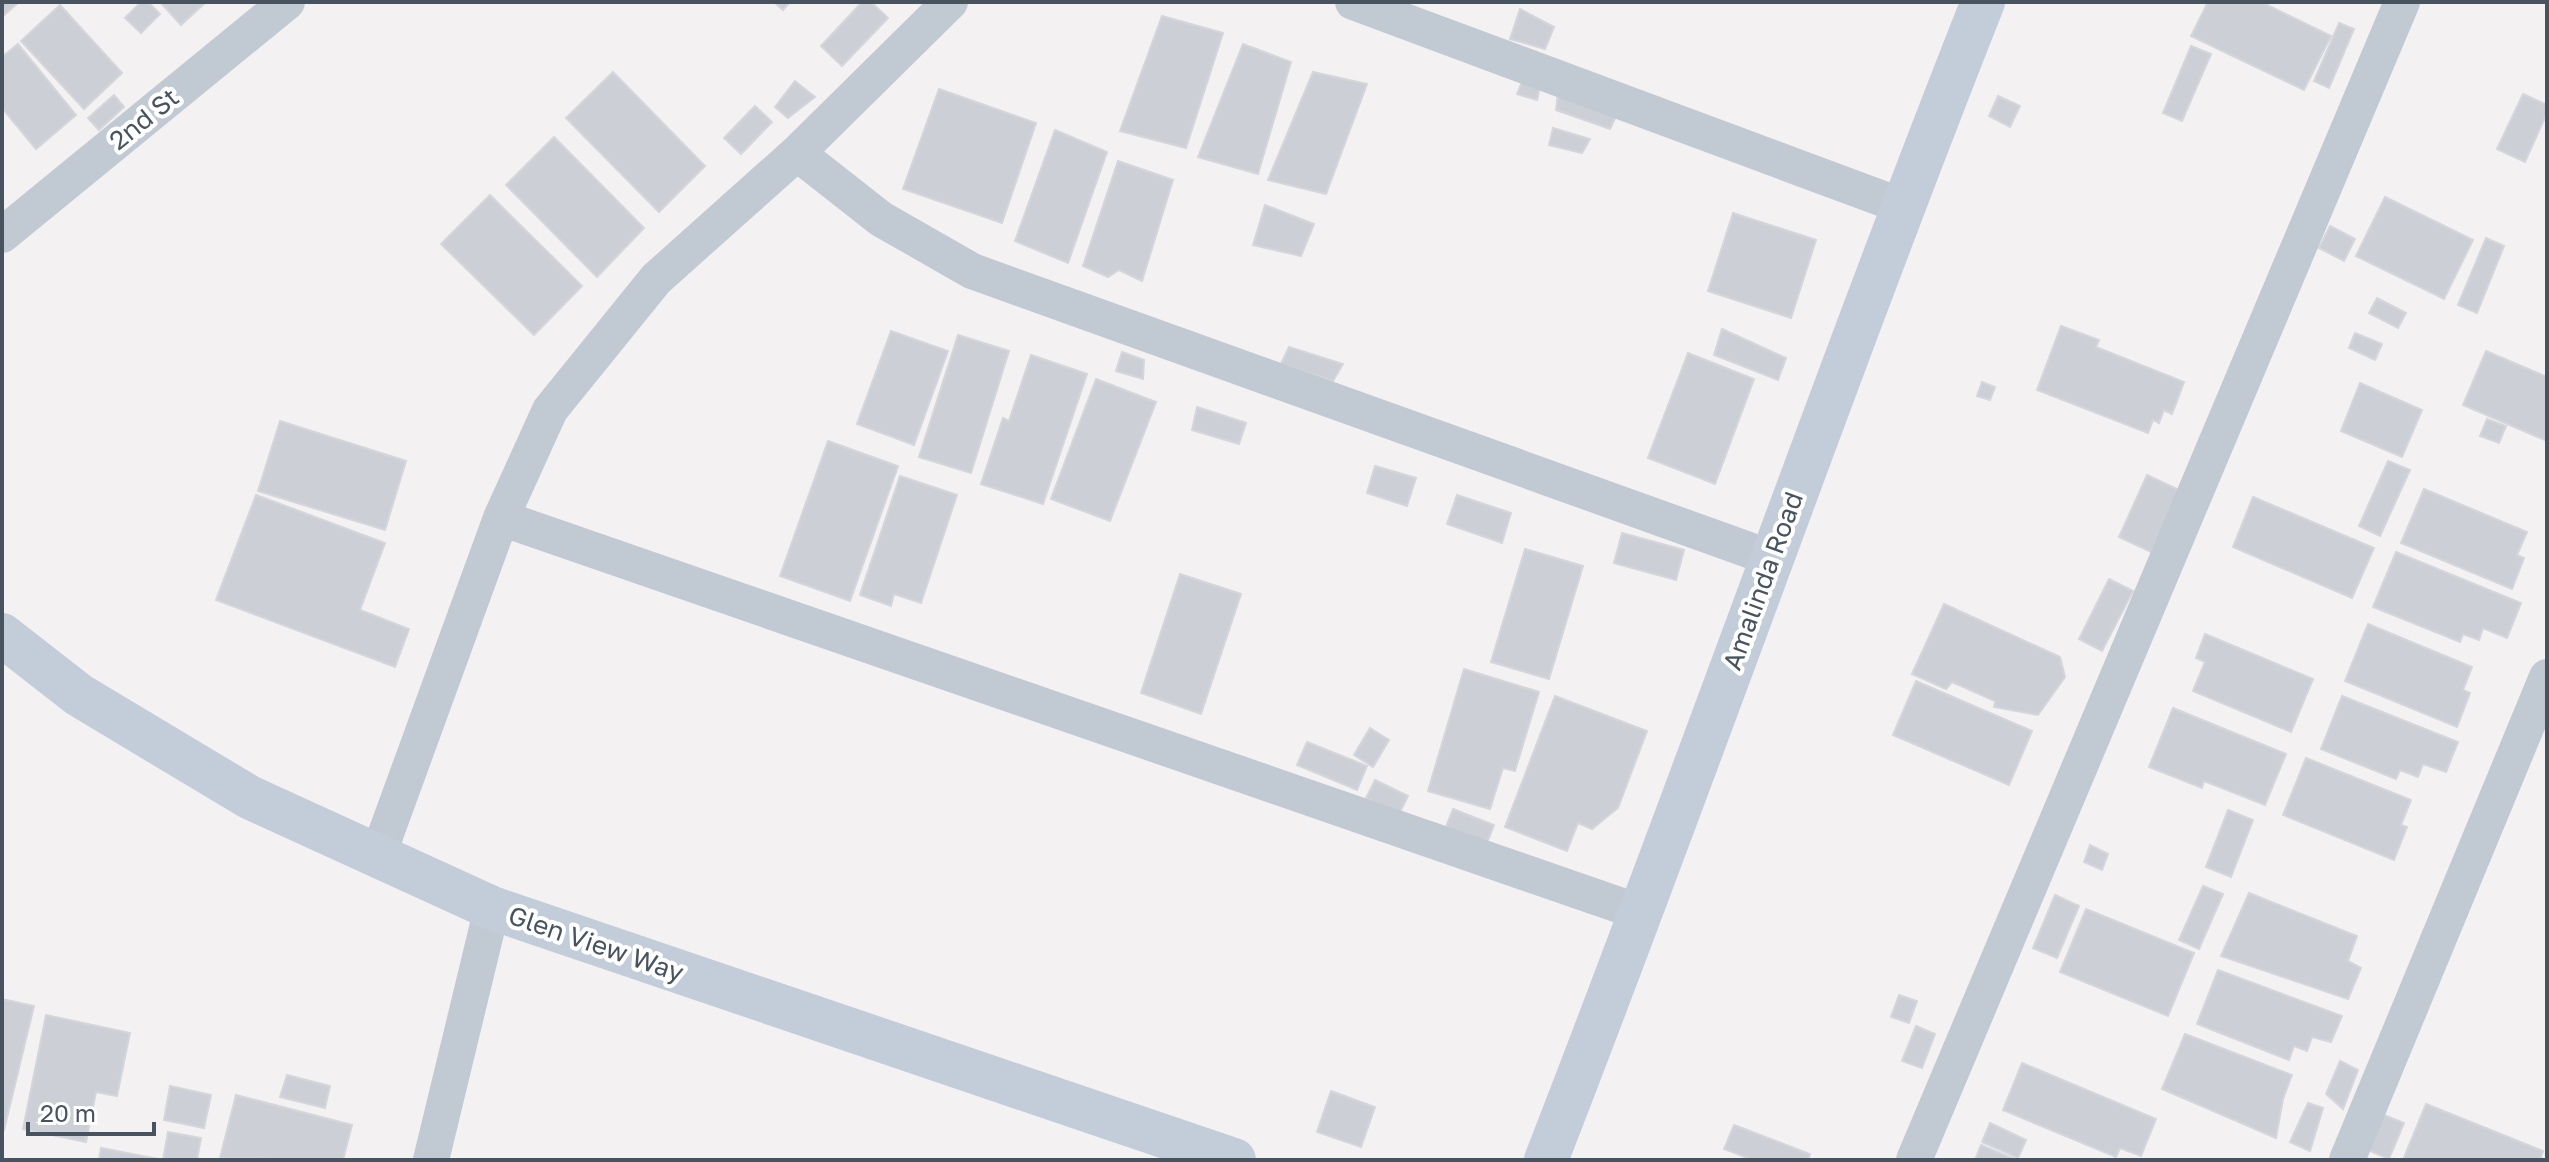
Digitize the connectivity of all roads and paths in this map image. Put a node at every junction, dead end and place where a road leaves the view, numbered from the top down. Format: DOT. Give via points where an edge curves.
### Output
graph roads {
  1 [pos="287,2"];
  2 [pos="950,2"];
  3 [pos="1353,2"];
  4 [pos="1983,2"];
  5 [pos="2402,2"];
  6 [pos="797,153"];
  7 [pos="1902,206"];
  8 [pos="2,235"];
  9 [pos="501,518"];
  10 [pos="1771,558"];
  11 [pos="2,635"];
  12 [pos="2547,677"];
  13 [pos="377,858"];
  14 [pos="492,908"];
  15 [pos="1642,913"];
  16 [pos="431,1160"];
  17 [pos="1234,1160"];
  18 [pos="1546,1160"];
  19 [pos="1914,1160"];
  20 [pos="2347,1160"];
  1 -- 8 [label="street, 2nd St"];
  2 -- 6 [label="street"];
  3 -- 7 [label="street"];
  4 -- 7 [label="street, Amalinda Road"];
  5 -- 19 [label="street"];
  6 -- 9 [label="street" via="656,279 550,410"];
  6 -- 10 [label="street" via="881,219 972,271"];
  7 -- 10 [label="street, Amalinda Road"];
  9 -- 13 [label="street"];
  9 -- 15 [label="street"];
  10 -- 15 [label="street, Amalinda Road"];
  11 -- 13 [label="street, Glen View Way" via="79,695 249,797"];
  12 -- 20 [label="street"];
  13 -- 14 [label="street, Glen View Way"];
  14 -- 16 [label="street"];
  14 -- 17 [label="street, Glen View Way"];
  15 -- 18 [label="street, Amalinda Road"];
}
